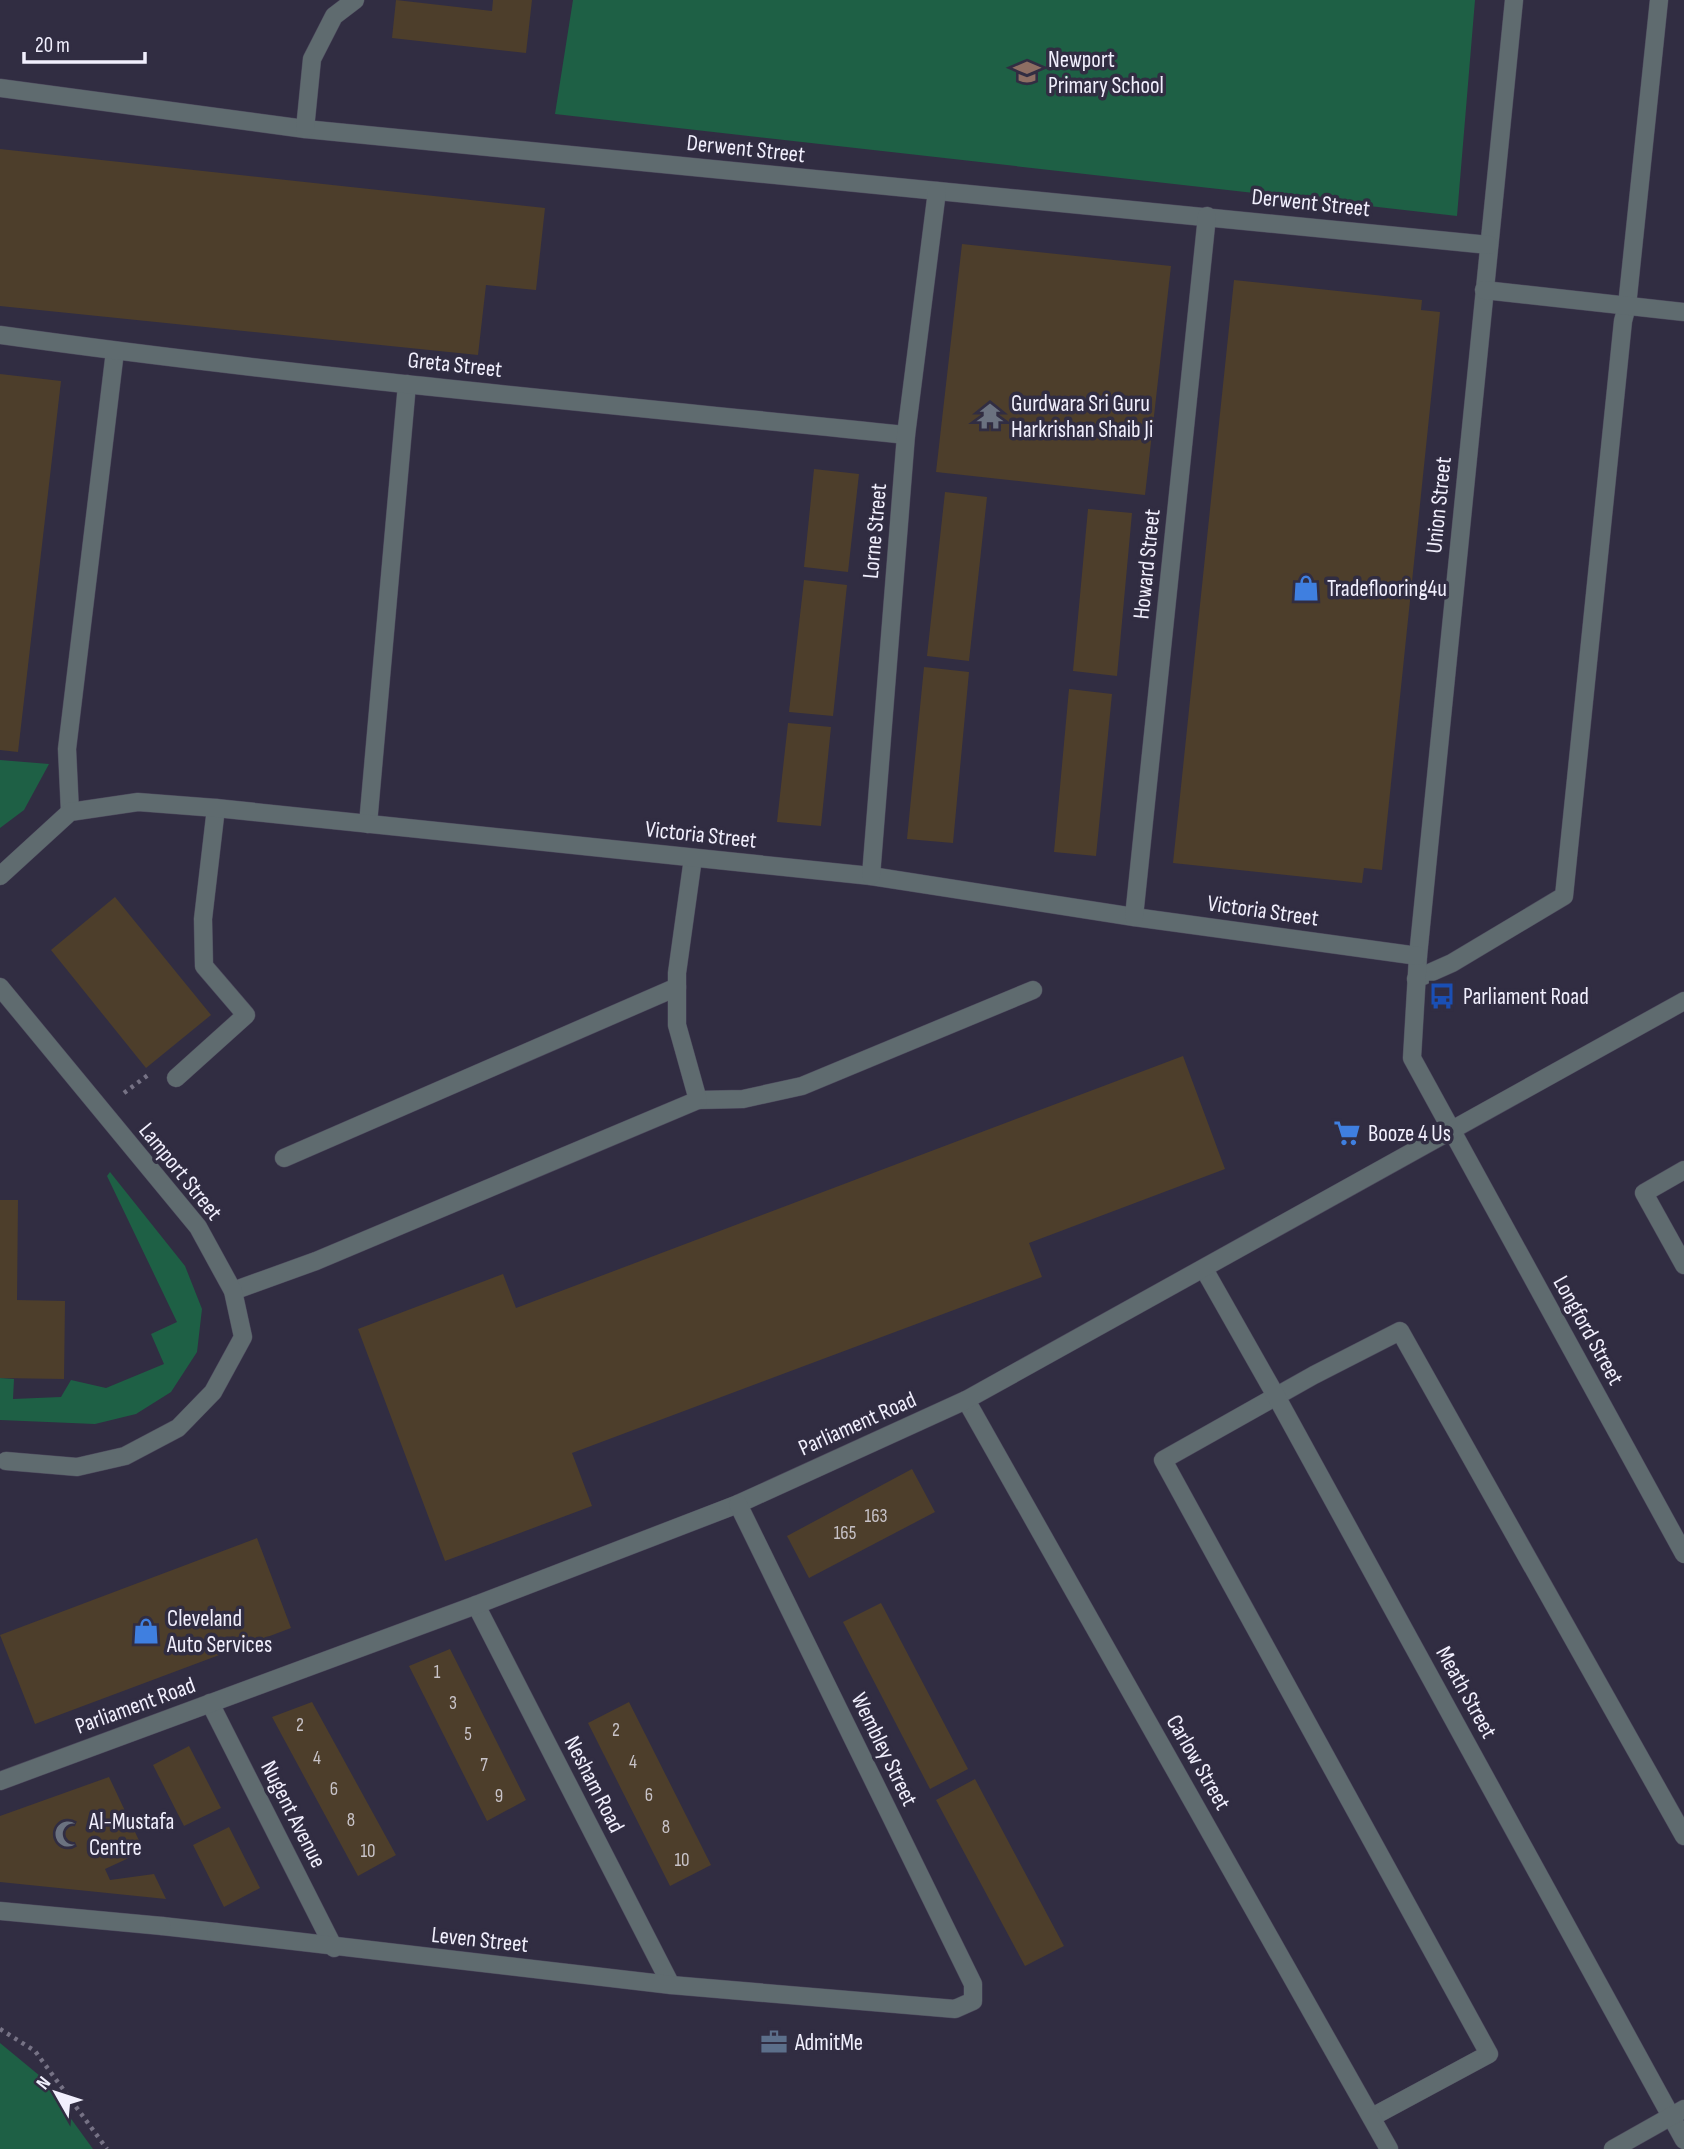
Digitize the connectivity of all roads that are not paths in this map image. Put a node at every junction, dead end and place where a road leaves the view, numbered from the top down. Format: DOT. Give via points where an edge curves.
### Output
graph roads {
  1 [pos="355,0"];
  2 [pos="1514,0"];
  3 [pos="1659,0"];
  4 [pos="0,88"];
  5 [pos="305,129"];
  6 [pos="937,191"];
  7 [pos="1207,216"];
  8 [pos="1489,244"];
  9 [pos="1484,290"];
  10 [pos="1627,306"];
  11 [pos="1684,312"];
  12 [pos="0,335"];
  13 [pos="115,351"];
  14 [pos="407,384"];
  15 [pos="906,435"];
  16 [pos="216,808"];
  17 [pos="70,812"];
  18 [pos="368,824"];
  19 [pos="693,858"];
  20 [pos="0,876"];
  21 [pos="871,876"];
  22 [pos="1134,917"];
  23 [pos="1418,956"];
  24 [pos="1416,979"];
  25 [pos="0,987"];
  26 [pos="677,987"];
  27 [pos="1033,990"];
  28 [pos="1684,1001"];
  29 [pos="176,1078"];
  30 [pos="698,1100"];
  31 [pos="1451,1131"];
  32 [pos="284,1158"];
  33 [pos="1684,1170"];
  34 [pos="1684,1265"];
  35 [pos="1204,1269"];
  36 [pos="233,1291"];
  37 [pos="1276,1396"];
  38 [pos="966,1400"];
  39 [pos="6,1461"];
  40 [pos="737,1504"];
  41 [pos="1684,1554"];
  42 [pos="476,1605"];
  43 [pos="210,1703"];
  44 [pos="0,1781"];
  45 [pos="1684,1836"];
  46 [pos="0,1911"];
  47 [pos="334,1948"];
  48 [pos="671,1984"];
  49 [pos="955,2009"];
  50 [pos="1677,2112"];
  51 [pos="1372,2117"];
  52 [pos="1684,2140"];
  53 [pos="1389,2149"];
  54 [pos="1613,2149"];
  1 -- 5 [label="street" via="334,16 312,59"];
  2 -- 8 [label="street, Union Street"];
  3 -- 10 [label="street"];
  4 -- 5 [label="street, Derwent Street"];
  5 -- 6 [label="street, Derwent Street"];
  6 -- 7 [label="street, Derwent Street"];
  6 -- 15 [label="street, Lorne Street"];
  7 -- 8 [label="street, Derwent Street"];
  7 -- 22 [label="street, Howard Street"];
  8 -- 9 [label="street, Union Street"];
  9 -- 10 [label="street"];
  9 -- 23 [label="street, Union Street"];
  10 -- 11 [label="street"];
  10 -- 24 [label="street" via="1564,897"];
  12 -- 13 [label="street, Greta Street"];
  13 -- 14 [label="street, Greta Street"];
  13 -- 17 [label="street" via="67,749"];
  14 -- 15 [label="street, Greta Street"];
  14 -- 18 [label="street"];
  15 -- 21 [label="street, Lorne Street"];
  16 -- 17 [label="street, Victoria Street" via="138,802"];
  16 -- 18 [label="street, Victoria Street"];
  16 -- 29 [label="street" via="203,919 204,966 246,1015"];
  17 -- 20 [label="street"];
  18 -- 19 [label="street, Victoria Street"];
  19 -- 21 [label="street, Victoria Street"];
  19 -- 26 [label="street"];
  21 -- 22 [label="street, Victoria Street"];
  22 -- 23 [label="street, Victoria Street"];
  23 -- 24 [label="street, Union Street"];
  24 -- 31 [label="street, Union Street" via="1412,1058"];
  25 -- 36 [label="street, Lamport Street" via="198,1227"];
  26 -- 30 [label="street" via="677,1025"];
  26 -- 32 [label="street"];
  27 -- 30 [label="street" via="802,1086 743,1099"];
  28 -- 31 [label="street, Parliament Road"];
  30 -- 36 [label="street" via="316,1261"];
  31 -- 35 [label="street, Parliament Road"];
  31 -- 41 [label="street, Longford Street"];
  33 -- 34 [label="street" via="1644,1193"];
  35 -- 37 [label="street, Meath Street"];
  35 -- 38 [label="street, Parliament Road"];
  36 -- 39 [label="street, Lamport Street" via="243,1337 213,1392 178,1428 125,1456 77,1467"];
  37 -- 45 [label="street" via="1400,1331"];
  37 -- 50 [label="street, Meath Street"];
  37 -- 51 [label="street" via="1163,1460 1489,2054"];
  38 -- 40 [label="street, Parliament Road"];
  38 -- 51 [label="street, Carlow Street"];
  40 -- 42 [label="street, Parliament Road"];
  40 -- 49 [label="street, Wembley Street" via="973,1984 973,2001"];
  42 -- 43 [label="street, Parliament Road"];
  42 -- 48 [label="street, Nesham Road"];
  43 -- 44 [label="street, Parliament Road"];
  43 -- 47 [label="street, Nugent Avenue"];
  46 -- 47 [label="street, Leven Street"];
  47 -- 48 [label="street, Leven Street"];
  48 -- 49 [label="street, Leven Street"];
  50 -- 52 [label="street, Meath Street"];
  50 -- 54 [label="street"];
  51 -- 53 [label="street, Carlow Street"];
}
